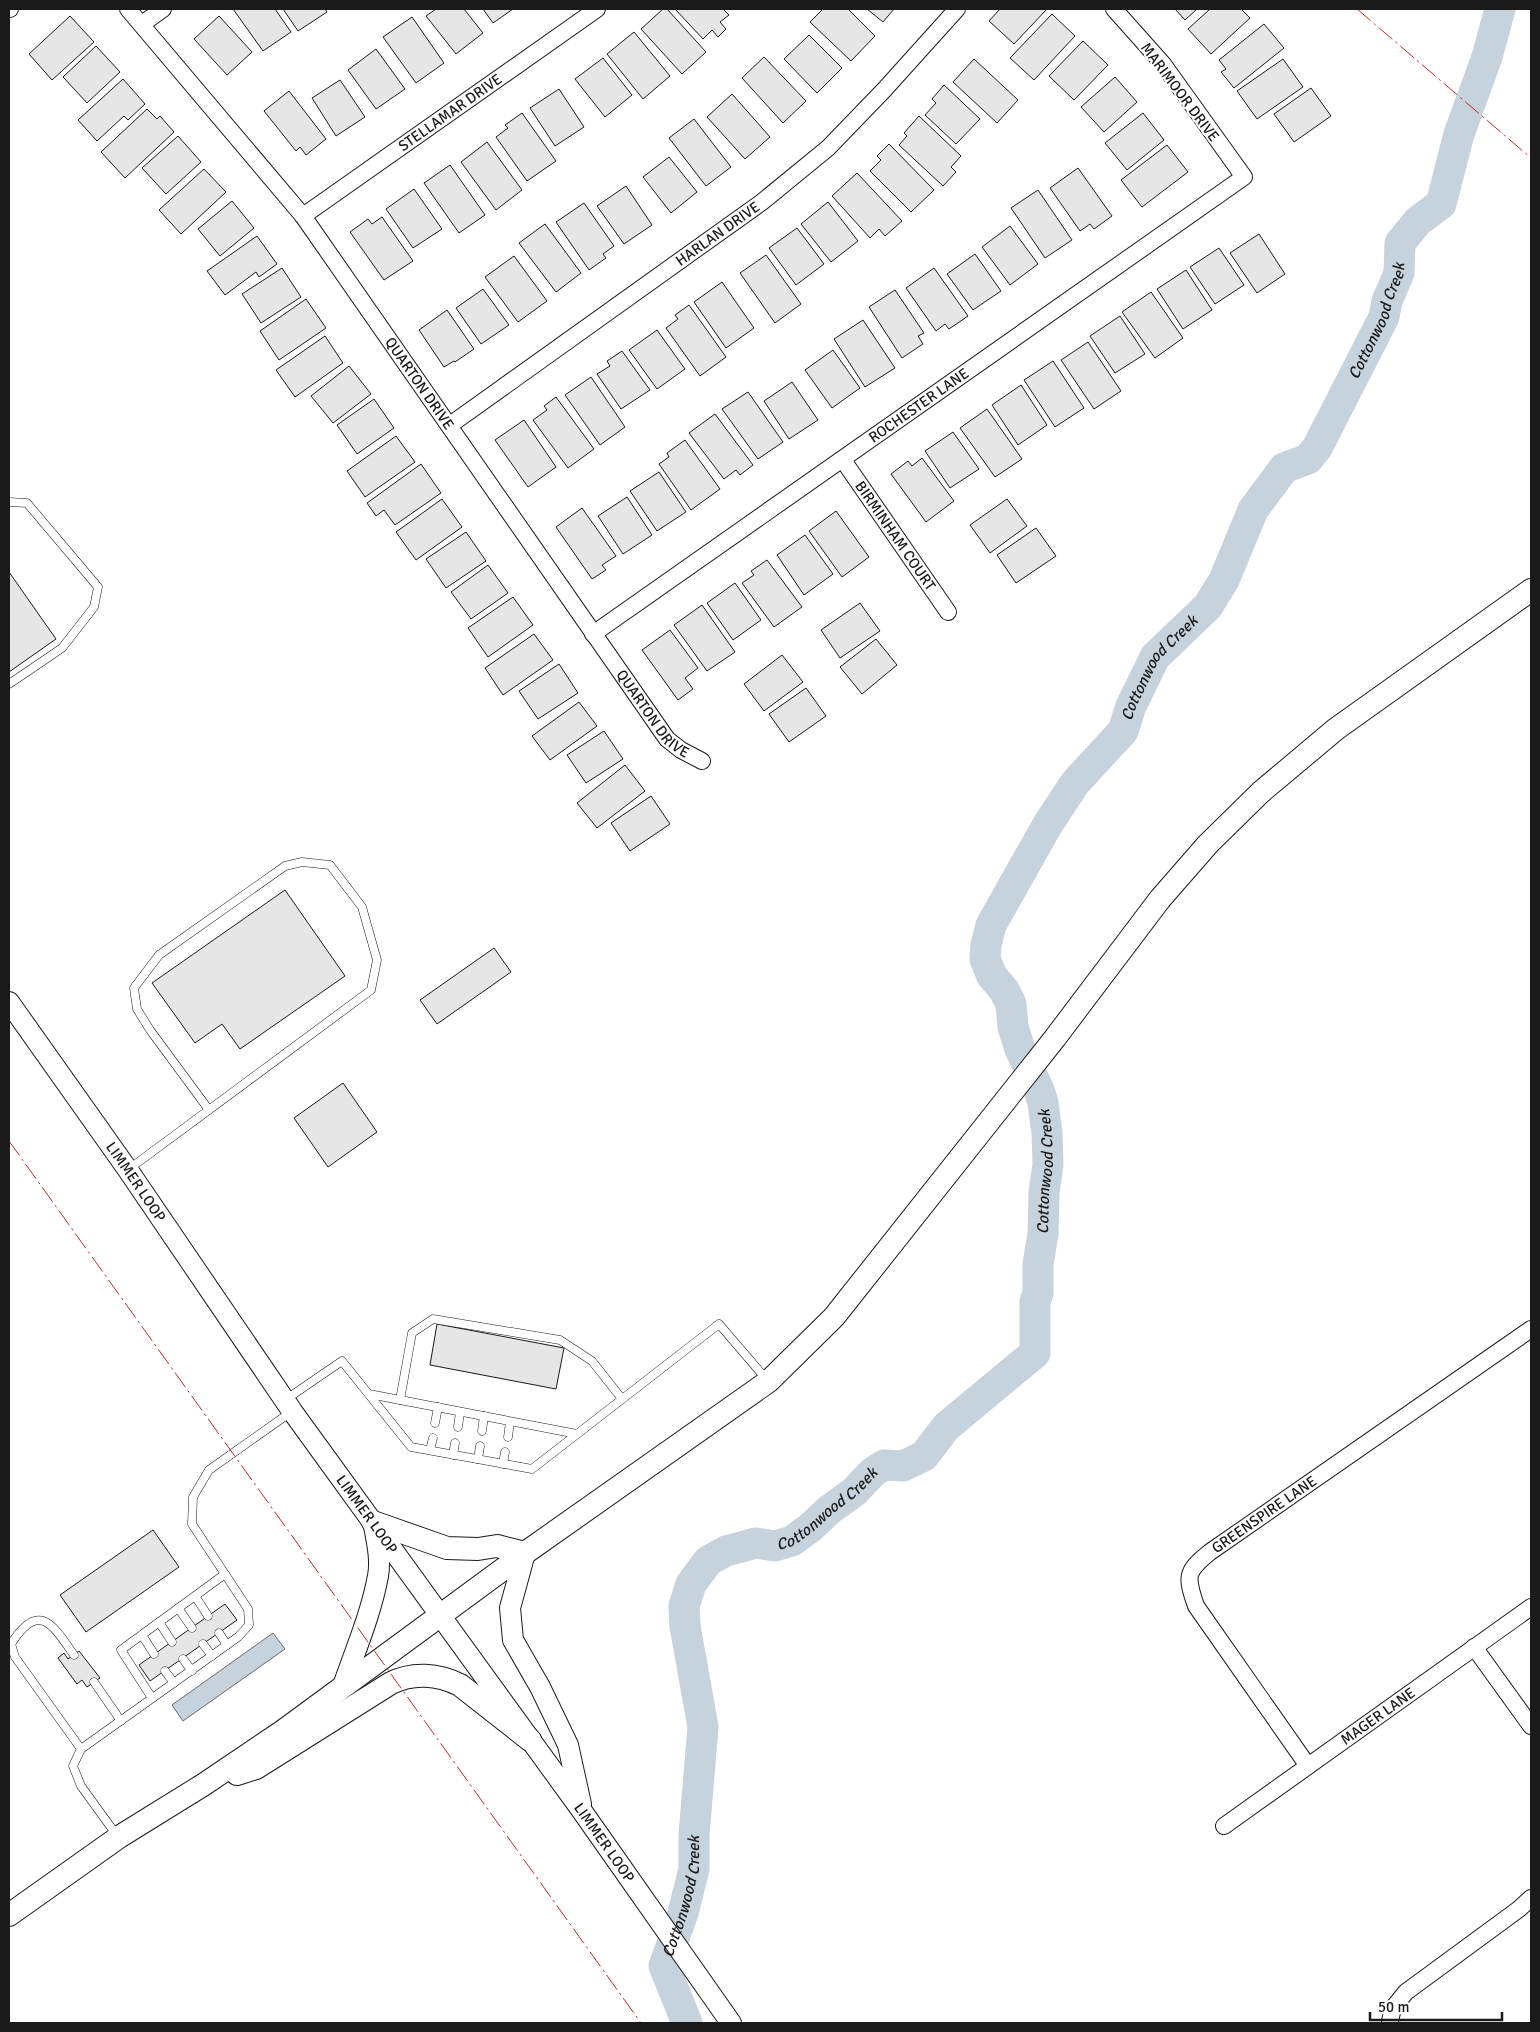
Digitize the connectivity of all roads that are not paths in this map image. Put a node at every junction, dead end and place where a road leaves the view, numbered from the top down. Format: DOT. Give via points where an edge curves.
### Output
graph roads {
  1 [pos="128,9"];
  2 [pos="163,9"];
  3 [pos="597,9"];
  4 [pos="957,9"];
  5 [pos="1114,9"];
  6 [pos="142,24"];
  7 [pos="1244,177"];
  8 [pos="303,216"];
  9 [pos="450,425"];
  10 [pos="843,460"];
  11 [pos="9,502"];
  12 [pos="1531,590"];
  13 [pos="948,612"];
  14 [pos="593,634"];
  15 [pos="9,684"];
  16 [pos="702,761"];
  17 [pos="9,1002"];
  18 [pos="209,1110"];
  19 [pos="128,1170"];
  20 [pos="1531,1330"];
  21 [pos="769,1381"];
  22 [pos="369,1394"];
  23 [pos="622,1399"];
  24 [pos="400,1400"];
  25 [pos="289,1405"];
  26 [pos="438,1408"];
  27 [pos="460,1412"];
  28 [pos="484,1416"];
  29 [pos="510,1422"];
  30 [pos="435,1423"];
  31 [pos="458,1427"];
  32 [pos="482,1431"];
  33 [pos="577,1434"];
  34 [pos="508,1437"];
  35 [pos="433,1438"];
  36 [pos="455,1443"];
  37 [pos="480,1446"];
  38 [pos="430,1450"];
  39 [pos="505,1452"];
  40 [pos="453,1455"];
  41 [pos="478,1459"];
  42 [pos="503,1464"];
  43 [pos="373,1522"];
  44 [pos="525,1553"];
  45 [pos="226,1574"];
  46 [pos="195,1596"];
  47 [pos="1531,1607"];
  48 [pos="178,1608"];
  49 [pos="440,1614"];
  50 [pos="208,1616"];
  51 [pos="159,1622"];
  52 [pos="192,1628"];
  53 [pos="219,1633"];
  54 [pos="142,1635"];
  55 [pos="172,1642"];
  56 [pos="203,1644"];
  57 [pos="227,1645"];
  58 [pos="1474,1647"];
  59 [pos="154,1654"];
  60 [pos="74,1655"];
  61 [pos="212,1656"];
  62 [pos="183,1658"];
  63 [pos="192,1670"];
  64 [pos="165,1671"];
  65 [pos="94,1682"];
  66 [pos="174,1683"];
  67 [pos="343,1686"];
  68 [pos="152,1698"];
  69 [pos="121,1721"];
  70 [pos="1531,1726"];
  71 [pos="530,1740"];
  72 [pos="81,1749"];
  73 [pos="1308,1766"];
  74 [pos="203,1785"];
  75 [pos="582,1811"];
  76 [pos="1224,1826"];
  77 [pos="119,1837"];
  78 [pos="1531,1898"];
  79 [pos="9,1915"];
  80 [pos="1390,2021"];
  81 [pos="732,2023"];
  1 -- 6 [label="street, QUARTON DRIVE"];
  2 -- 6 [label="street"];
  3 -- 8 [label="street, STELLAMAR DRIVE"];
  4 -- 9 [label="street, HARLAN DRIVE" via="828,148 762,202"];
  5 -- 7 [label="street, MARIMOOR DRIVE" via="1163,64"];
  6 -- 8 [label="street, QUARTON DRIVE"];
  7 -- 10 [label="street, ROCHESTER LANE"];
  8 -- 9 [label="street, QUARTON DRIVE"];
  9 -- 14 [label="street, QUARTON DRIVE"];
  10 -- 13 [label="street, BIRMINHAM COURT"];
  10 -- 14 [label="street, ROCHESTER LANE"];
  11 -- 15 [label="lane" via="27,503 98,587 94,607 62,648"];
  12 -- 21 [label="main road" via="1336,729 1261,792 1208,844 1160,899 1055,1038 834,1317"];
  14 -- 16 [label="street, QUARTON DRIVE" via="667,738"];
  17 -- 19 [label="street, LIMMER LOOP"];
  18 -- 18 [label="lane" via="371,990 377,960 362,907 330,865 302,862 285,866 159,955 134,988 137,1008 150,1030"];
  18 -- 19 [label="lane"];
  19 -- 25 [label="street, LIMMER LOOP"];
  20 -- 73 [label="street, GREENSPIRE LANE" via="1193,1566 1188,1583 1196,1606"];
  21 -- 23 [label="lane" via="719,1324"];
  21 -- 44 [label="main road"];
  22 -- 24 [label="lane"];
  22 -- 25 [label="lane" via="342,1361"];
  22 -- 38 [label="lane" via="411,1447"];
  23 -- 24 [label="lane" via="592,1361 560,1340 433,1319 412,1333"];
  23 -- 33 [label="lane"];
  24 -- 26 [label="lane"];
  25 -- 43 [label="street, LIMMER LOOP"];
  25 -- 45 [label="lane" via="209,1470 193,1497 192,1524"];
  26 -- 27 [label="lane"];
  26 -- 30 [label="lane"];
  27 -- 28 [label="lane"];
  27 -- 31 [label="lane"];
  28 -- 29 [label="lane"];
  28 -- 32 [label="lane"];
  29 -- 33 [label="lane"];
  29 -- 34 [label="lane"];
  33 -- 42 [label="lane" via="532,1469"];
  35 -- 38 [label="lane"];
  36 -- 40 [label="lane"];
  37 -- 41 [label="lane"];
  38 -- 40 [label="lane"];
  39 -- 42 [label="lane"];
  40 -- 41 [label="lane"];
  41 -- 42 [label="lane"];
  43 -- 44 [label="main road" via="447,1548 497,1546"];
  43 -- 49 [label="street, LIMMER LOOP"];
  43 -- 67 [label="street" via="378,1575"];
  44 -- 49 [label="main road"];
  44 -- 75 [label="street" via="510,1608 513,1640 568,1745"];
  45 -- 46 [label="lane"];
  45 -- 57 [label="lane" via="248,1608 249,1625"];
  46 -- 48 [label="lane"];
  46 -- 50 [label="lane"];
  47 -- 58 [label="street, MAGER LANE"];
  48 -- 51 [label="lane"];
  48 -- 52 [label="lane"];
  49 -- 67 [label="main road"];
  49 -- 71 [label="street, LIMMER LOOP"];
  51 -- 54 [label="lane"];
  51 -- 55 [label="lane"];
  53 -- 57 [label="lane"];
  54 -- 59 [label="lane"];
  54 -- 68 [label="lane" via="121,1650"];
  56 -- 61 [label="lane"];
  57 -- 61 [label="lane"];
  58 -- 70 [label="street"];
  58 -- 73 [label="street, MAGER LANE"];
  60 -- 72 [label="lane" via="48,1621 39,1619 18,1633 12,1644 15,1657"];
  61 -- 63 [label="lane"];
  62 -- 63 [label="lane"];
  63 -- 66 [label="lane"];
  64 -- 66 [label="lane"];
  65 -- 69 [label="lane"];
  66 -- 68 [label="lane"];
  67 -- 74 [label="main road" via="283,1732"];
  68 -- 69 [label="lane"];
  69 -- 72 [label="lane"];
  71 -- 74 [label="main road" via="450,1680 417,1675 403,1677 256,1768"];
  71 -- 75 [label="street, LIMMER LOOP"];
  72 -- 77 [label="lane" via="73,1766 81,1786"];
  73 -- 76 [label="street, MAGER LANE"];
  74 -- 77 [label="main road"];
  75 -- 81 [label="street, LIMMER LOOP"];
  77 -- 79 [label="main road"];
  78 -- 80 [label="street" via="1406,1992 1393,2008"];
}
